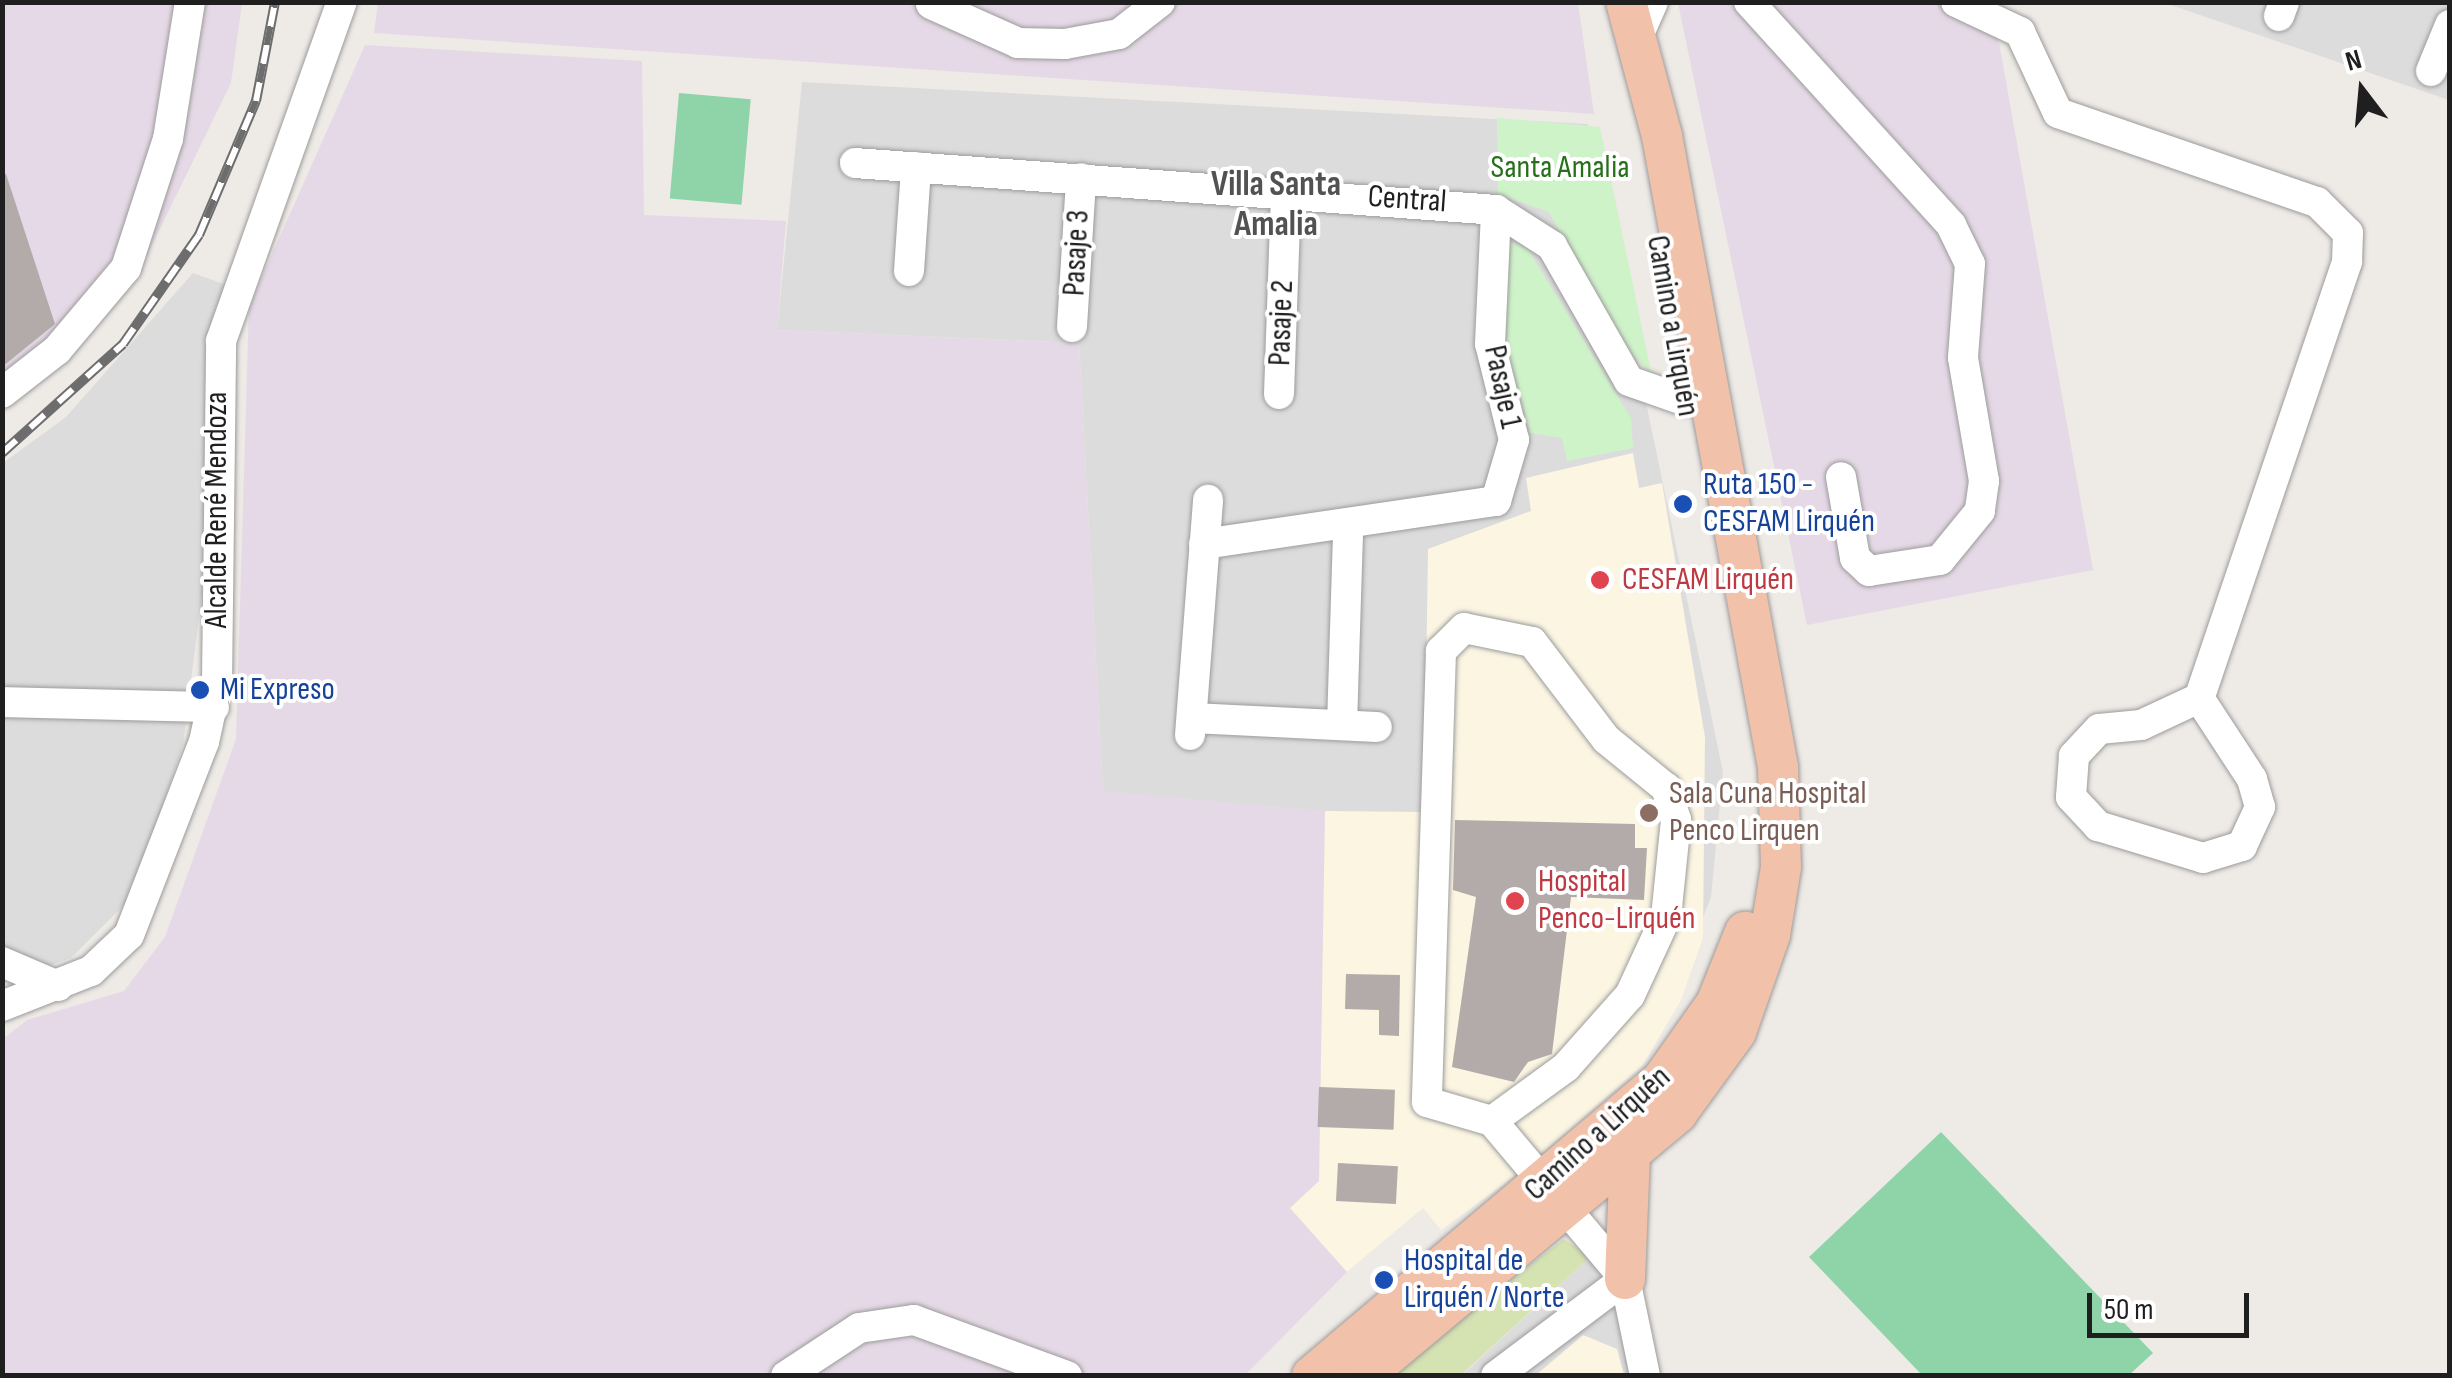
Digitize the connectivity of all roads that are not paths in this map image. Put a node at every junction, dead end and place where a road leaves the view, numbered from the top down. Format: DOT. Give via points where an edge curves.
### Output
graph roads {
  1 [pos="190,2"];
  2 [pos="342,2"];
  3 [pos="1160,2"];
  4 [pos="1626,2"];
  5 [pos="1653,2"];
  6 [pos="1748,2"];
  7 [pos="1956,2"];
  8 [pos="931,4"];
  9 [pos="2450,25"];
  10 [pos="1634,45"];
  11 [pos="2432,71"];
  12 [pos="854,163"];
  13 [pos="916,167"];
  14 [pos="1081,178"];
  15 [pos="1286,192"];
  16 [pos="1496,210"];
  17 [pos="909,270"];
  18 [pos="1072,327"];
  19 [pos="2,393"];
  20 [pos="1279,394"];
  21 [pos="1686,401"];
  22 [pos="1841,477"];
  23 [pos="1208,500"];
  24 [pos="1348,529"];
  25 [pos="1204,544"];
  26 [pos="2198,698"];
  27 [pos="2,702"];
  28 [pos="214,707"];
  29 [pos="1342,725"];
  30 [pos="1376,726"];
  31 [pos="2,962"];
  32 [pos="58,986"];
  33 [pos="2,1006"];
  34 [pos="1492,1122"];
  35 [pos="1630,1154"];
  36 [pos="1554,1197"];
  37 [pos="1625,1279"];
  38 [pos="1520,1366"];
  39 [pos="786,1376"];
  40 [pos="1067,1376"];
  41 [pos="1312,1376"];
  42 [pos="1363,1376"];
  43 [pos="1496,1376"];
  44 [pos="1646,1376"];
  1 -- 19 [label="street" via="168,139 126,268 56,350"];
  2 -- 28 [label="street, Alcalde René Mendoza" via="221,341"];
  3 -- 8 [label="street" via="1118,34 1065,44 1018,44"];
  4 -- 10 [label="main road, Camino a Lirquén"];
  5 -- 10 [label="street"];
  6 -- 22 [label="street" via="1952,225 1970,264 1963,358 1984,481 1980,511 1940,560 1869,571 1855,558"];
  7 -- 26 [label="street" via="2020,32 2058,113 2316,202 2348,233 2347,262"];
  9 -- 11 [label="street"];
  10 -- 21 [label="main road, Camino a Lirquén" via="1638,139"];
  10 -- 35 [label="main road, Camino a Lirquén" via="1662,136 1772,731 1782,836 1770,934 1736,1032 1699,1088"];
  12 -- 13 [label="street, Central"];
  13 -- 14 [label="street, Central"];
  13 -- 17 [label="street"];
  14 -- 15 [label="street, Central"];
  14 -- 18 [label="street, Pasaje 3"];
  15 -- 16 [label="street, Central"];
  15 -- 20 [label="street, Pasaje 2"];
  16 -- 21 [label="street, Central" via="1552,246 1629,381"];
  16 -- 24 [label="street, Pasaje 1" via="1490,344 1514,432 1496,502"];
  21 -- 36 [label="main road, Camino a Lirquén" via="1755,777 1751,906 1730,977 1683,1056"];
  23 -- 25 [label="street"];
  24 -- 25 [label="street"];
  24 -- 29 [label="street"];
  25 -- 29 [label="street" via="1191,726"];
  26 -- 26 [label="street" via="2252,779 2260,806 2242,846 2203,858 2098,826 2071,796 2074,756 2099,729 2141,725"];
  27 -- 28 [label="street"];
  28 -- 32 [label="street, Alcalde René Mendoza" via="138,920 106,961"];
  29 -- 30 [label="street"];
  31 -- 32 [label="street"];
  32 -- 33 [label="street, Alcalde René Mendoza"];
  34 -- 34 [label="street" via="1434,1108 1426,1093 1441,651 1464,628 1532,642 1606,739 1666,788 1676,820 1666,917 1630,995 1566,1067"];
  34 -- 36 [label="street"];
  35 -- 36 [label="main road, Camino a Lirquén"];
  35 -- 37 [label="main road"];
  36 -- 37 [label="street"];
  36 -- 41 [label="main road, Camino a Lirquén"];
  36 -- 42 [label="main road, Camino a Lirquén"];
  37 -- 38 [label="street"];
  37 -- 44 [label="street"];
  38 -- 43 [label="street"];
  39 -- 40 [label="street" via="822,1348 886,1320 914,1320"];
}
